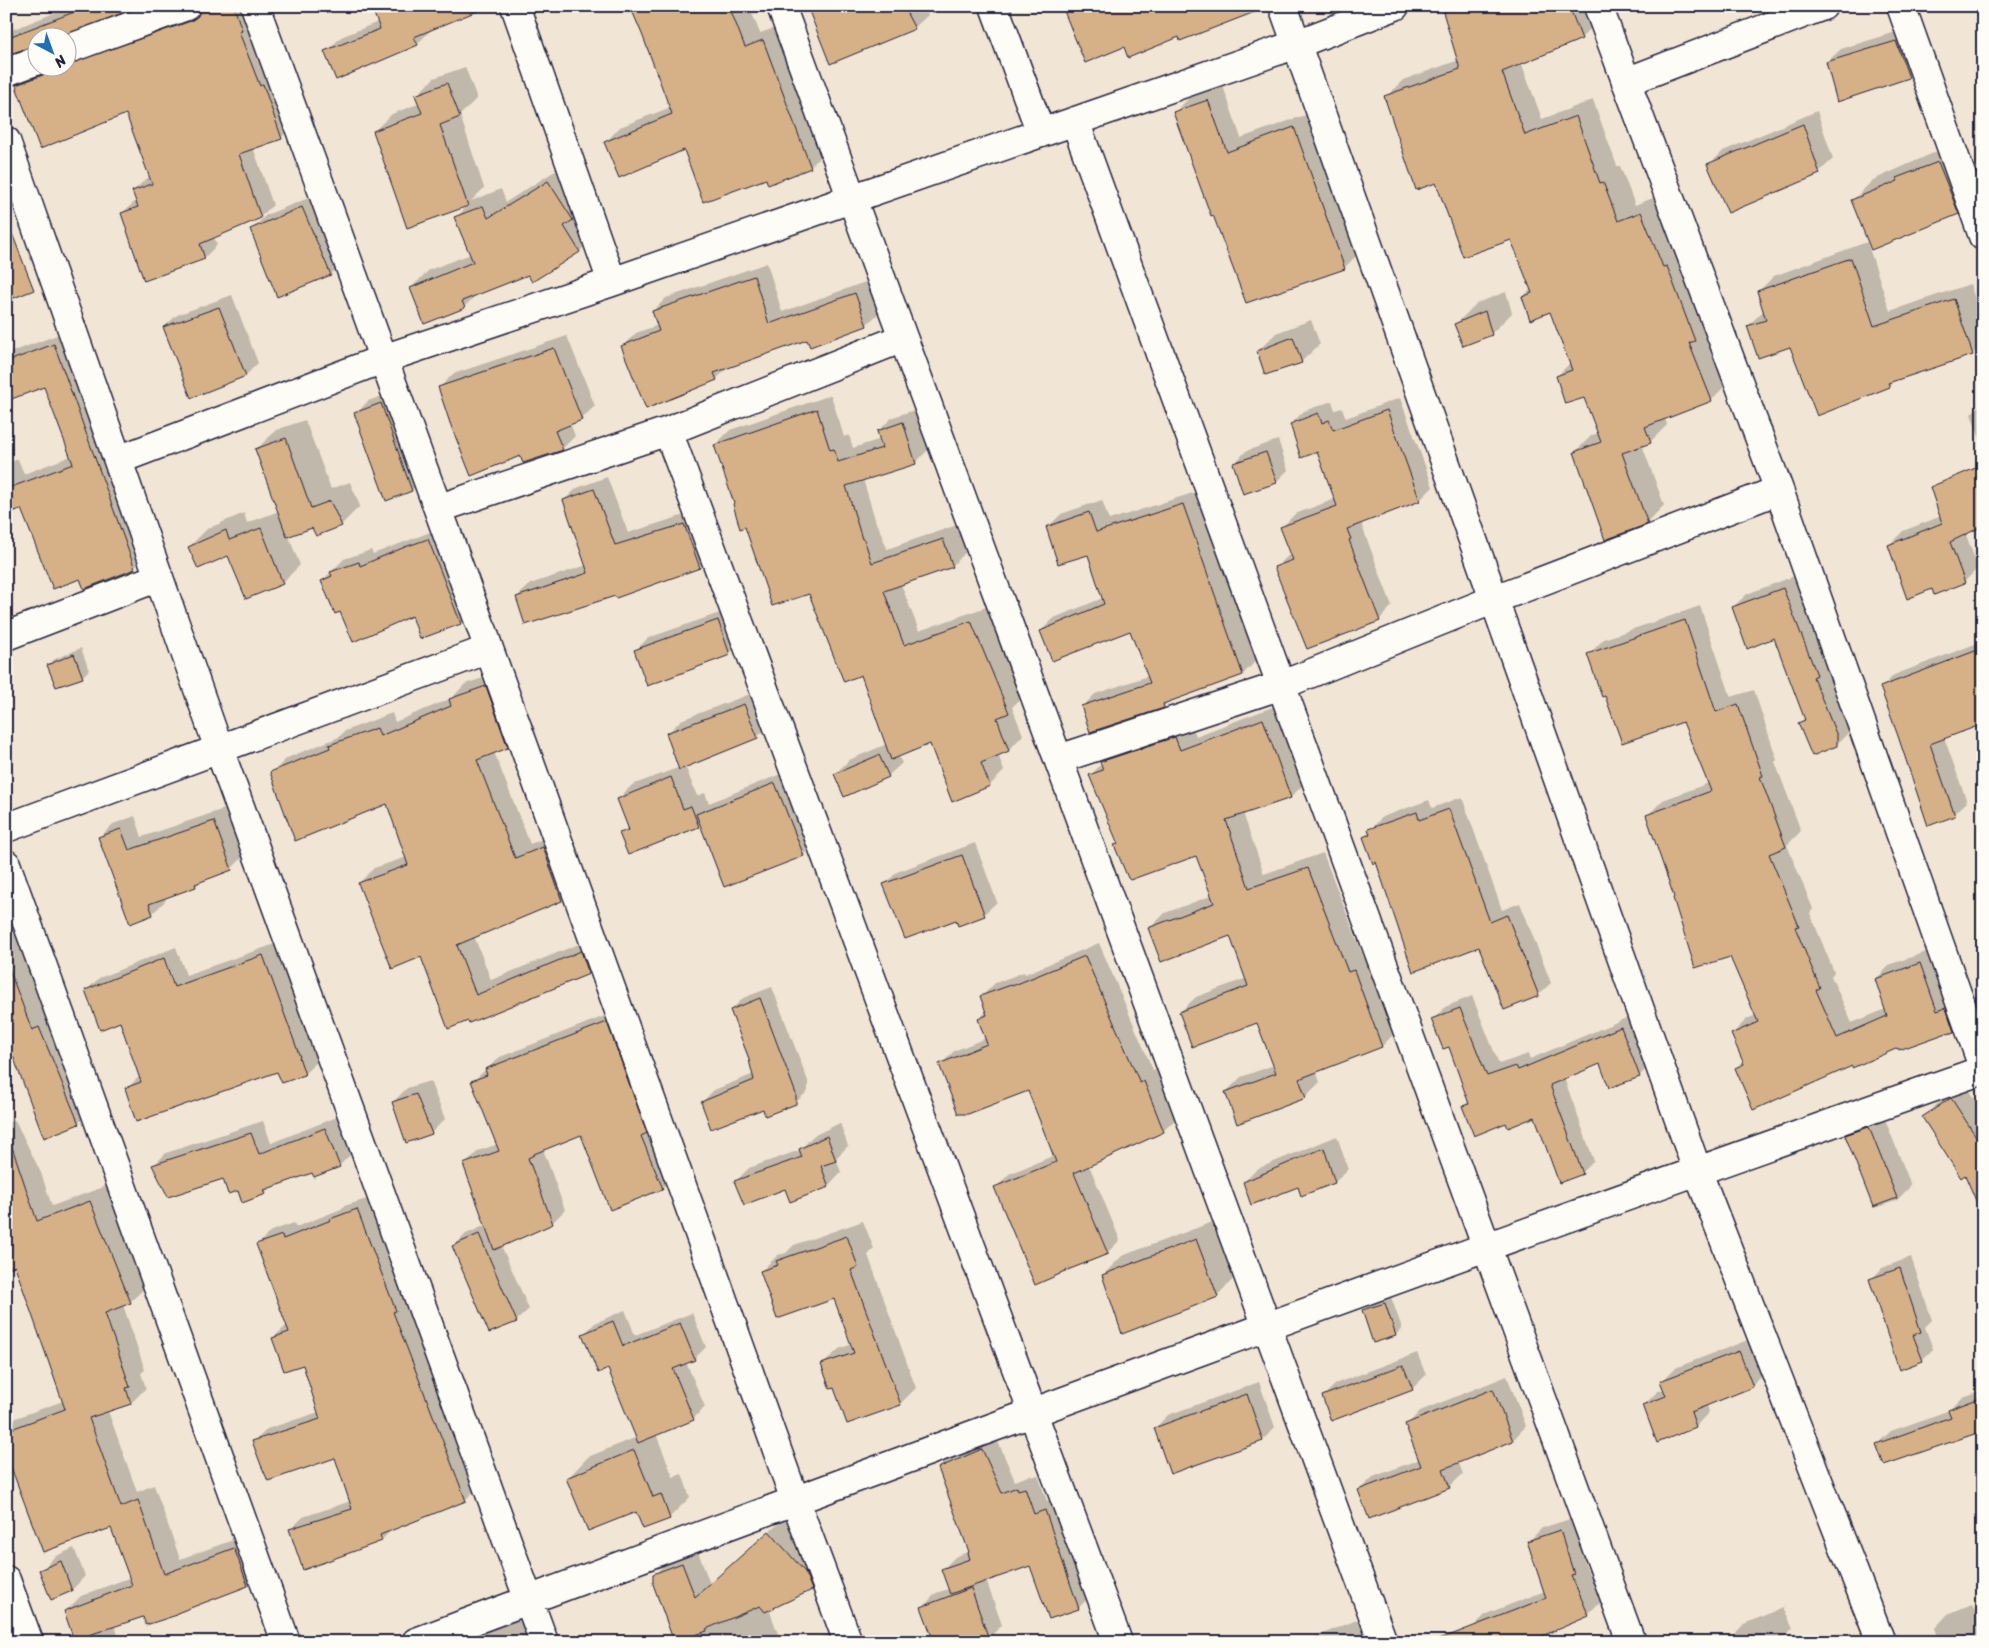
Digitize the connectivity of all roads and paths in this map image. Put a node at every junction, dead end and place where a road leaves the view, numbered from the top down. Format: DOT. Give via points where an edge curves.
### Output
graph roads {
  1 [pos="186,6"];
  2 [pos="255,6"];
  3 [pos="515,6"];
  4 [pos="781,6"];
  5 [pos="994,6"];
  6 [pos="1283,6"];
  7 [pos="1395,6"];
  8 [pos="1598,6"];
  9 [pos="1823,6"];
  10 [pos="1901,6"];
  11 [pos="1297,44"];
  12 [pos="78,45"];
  13 [pos="28,64"];
  14 [pos="6,72"];
  15 [pos="1626,82"];
  16 [pos="1075,121"];
  17 [pos="1041,133"];
  18 [pos="6,141"];
  19 [pos="852,199"];
  20 [pos="1983,236"];
  21 [pos="612,282"];
  22 [pos="903,338"];
  23 [pos="384,359"];
  24 [pos="668,431"];
  25 [pos="118,460"];
  26 [pos="1779,490"];
  27 [pos="443,507"];
  28 [pos="159,578"];
  29 [pos="1495,599"];
  30 [pos="6,636"];
  31 [pos="489,649"];
  32 [pos="1282,685"];
  33 [pos="219,749"];
  34 [pos="1059,760"];
  35 [pos="6,828"];
  36 [pos="6,864"];
  37 [pos="1983,1069"];
  38 [pos="1697,1170"];
  39 [pos="1486,1247"];
  40 [pos="1266,1328"];
  41 [pos="1032,1413"];
  42 [pos="795,1500"];
  43 [pos="6,1580"];
  44 [pos="528,1600"];
  45 [pos="29,1642"];
  46 [pos="286,1642"];
  47 [pos="416,1642"];
  48 [pos="544,1642"];
  49 [pos="848,1642"];
  50 [pos="1118,1642"];
  51 [pos="1383,1642"];
  52 [pos="1631,1642"];
  53 [pos="1881,1642"];
  1 -- 12 [label="street"];
  2 -- 23 [label="street"];
  3 -- 21 [label="street"];
  4 -- 19 [label="street"];
  5 -- 17 [label="street"];
  6 -- 11 [label="street"];
  7 -- 11 [label="street"];
  8 -- 15 [label="street"];
  9 -- 15 [label="street"];
  10 -- 20 [label="street"];
  11 -- 16 [label="street"];
  11 -- 29 [label="street"];
  13 -- 14 [label="street"];
  15 -- 26 [label="street"];
  16 -- 17 [label="street"];
  16 -- 32 [label="street"];
  17 -- 19 [label="street"];
  18 -- 25 [label="street"];
  19 -- 21 [label="street"];
  19 -- 22 [label="street"];
  21 -- 23 [label="street"];
  22 -- 24 [label="street"];
  22 -- 34 [label="street"];
  23 -- 25 [label="street"];
  23 -- 27 [label="street"];
  23 -- 31 [label="street"];
  24 -- 27 [label="street"];
  24 -- 41 [label="street"];
  25 -- 28 [label="street"];
  26 -- 29 [label="street"];
  26 -- 37 [label="street"];
  27 -- 31 [label="street"];
  28 -- 30 [label="street"];
  28 -- 33 [label="street"];
  29 -- 32 [label="street"];
  29 -- 38 [label="street"];
  31 -- 33 [label="street"];
  31 -- 42 [label="street"];
  32 -- 34 [label="street"];
  32 -- 39 [label="street"];
  33 -- 35 [label="street"];
  33 -- 44 [label="street"];
  34 -- 40 [label="street"];
  36 -- 46 [label="street"];
  37 -- 38 [label="street"];
  38 -- 39 [label="street"];
  38 -- 53 [label="street"];
  39 -- 40 [label="street"];
  39 -- 52 [label="street"];
  40 -- 41 [label="street"];
  40 -- 51 [label="street"];
  41 -- 42 [label="street"];
  41 -- 50 [label="street"];
  42 -- 44 [label="street"];
  42 -- 49 [label="street"];
  43 -- 45 [label="street"];
  44 -- 47 [label="street"];
  44 -- 48 [label="street"];
}
